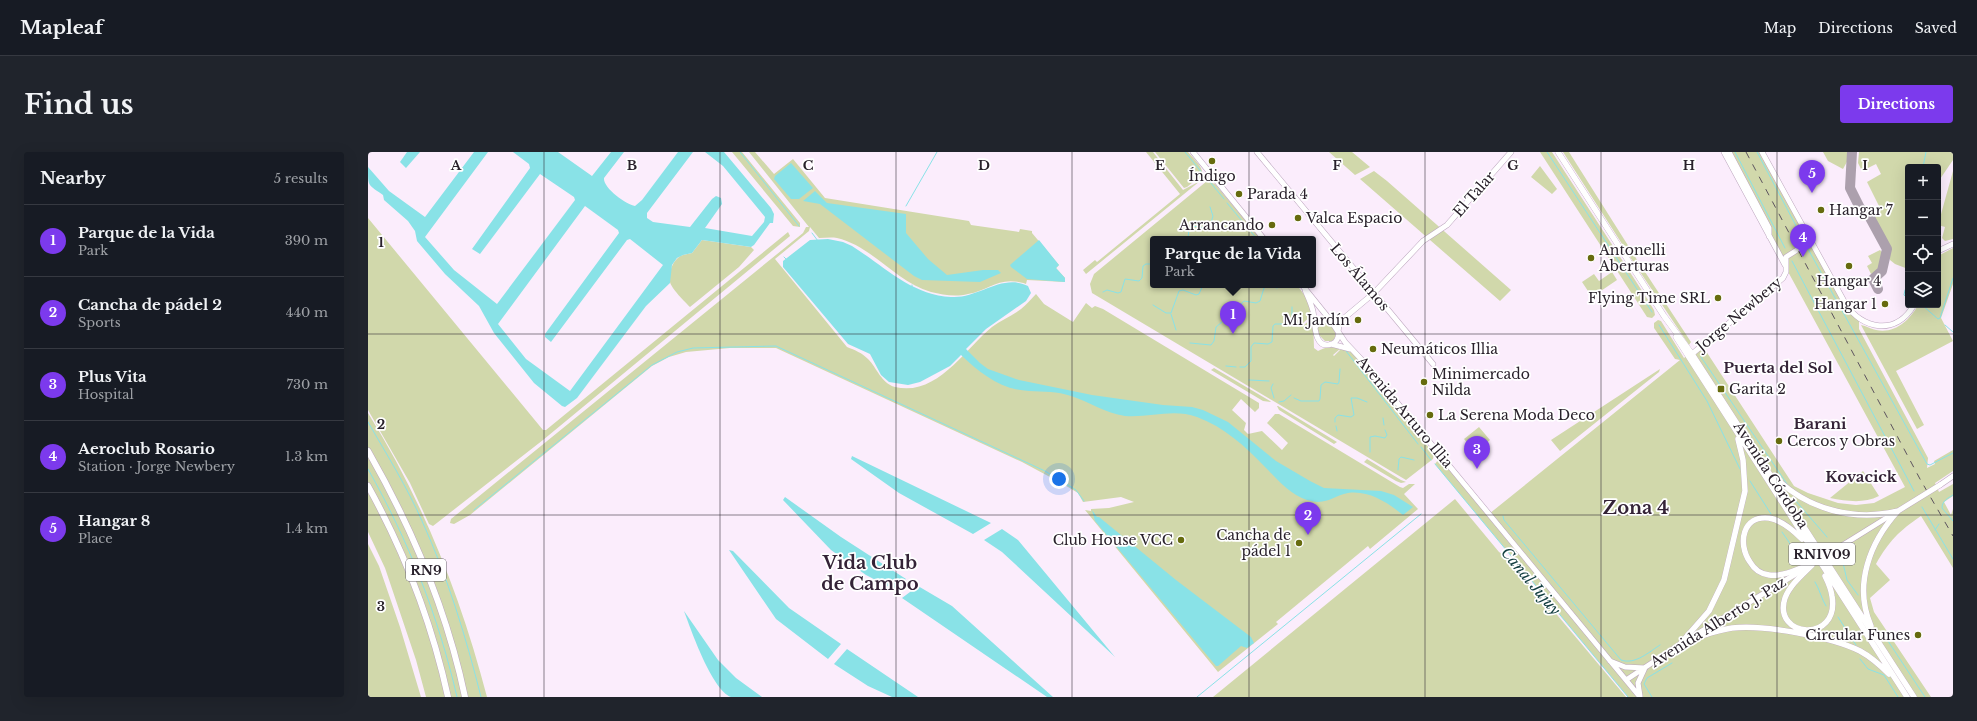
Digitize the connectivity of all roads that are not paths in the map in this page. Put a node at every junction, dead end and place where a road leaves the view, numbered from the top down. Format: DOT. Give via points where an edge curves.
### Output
graph roads {
  1 [pos="1193,152"];
  2 [pos="1257,152"];
  3 [pos="1512,152"];
  4 [pos="1558,152"];
  5 [pos="1724,152"];
  6 [pos="1729,152"];
  7 [pos="1762,152"];
  8 [pos="1262,236"];
  9 [pos="1770,237"];
  10 [pos="1811,241"];
  11 [pos="1953,244"];
  12 [pos="1941,250"];
  13 [pos="1786,268"];
  14 [pos="1303,288"];
  15 [pos="1304,288"];
  16 [pos="1374,293"];
  17 [pos="1911,308"];
  18 [pos="1664,316"];
  19 [pos="1343,319"];
  20 [pos="1331,321"];
  21 [pos="1315,327"];
  22 [pos="1338,332"];
  23 [pos="1331,344"];
  24 [pos="1352,350"];
  25 [pos="1692,354"];
  26 [pos="1433,364"];
  27 [pos="1736,432"];
  28 [pos="368,451"];
  29 [pos="1766,467"];
  30 [pos="1953,476"];
  31 [pos="368,486"];
  32 [pos="1898,511"];
  33 [pos="1810,547"];
  34 [pos="1813,563"];
  35 [pos="1821,564"];
  36 [pos="1878,642"];
  37 [pos="1679,645"];
  38 [pos="1610,661"];
  39 [pos="1646,668"];
  40 [pos="1626,680"];
  41 [pos="1897,682"];
  42 [pos="448,697"];
  43 [pos="465,697"];
  44 [pos="1640,697"];
  45 [pos="1907,697"];
  46 [pos="1914,697"];
  1 -- 8 [label="main road"];
  2 -- 16 [label="main road, Los Álamos"];
  3 -- 16 [label="main road, El Talar" via="1447,225 1423,241"];
  4 -- 18 [label="main road, Avenida Córdoba / RN1V09"];
  5 -- 9 [label="main road"];
  6 -- 9 [label="main road" via="1769,228"];
  7 -- 10 [label="main road"];
  9 -- 13 [label="main road"];
  10 -- 13 [label="main road, Jorge Newbery" via="1788,254"];
  10 -- 17 [label="main road" via="1845,303 1859,320 1873,325 1889,325 1902,318"];
  11 -- 12 [label="main road"];
  13 -- 25 [label="main road, Jorge Newbery" via="1783,278"];
  14 -- 21 [label="main road" via="1312,305"];
  15 -- 20 [label="main road"];
  16 -- 19 [label="main road, El Talar"];
  16 -- 26 [label="main road, Los Álamos"];
  18 -- 25 [label="main road, Avenida Córdoba / RN1V09"];
  18 -- 27 [label="main road, Avenida Córdoba / RN1V09"];
  19 -- 20 [label="main road"];
  19 -- 22 [label="main road"];
  20 -- 21 [label="main road" via="1321,320"];
  20 -- 22 [label="main road"];
  21 -- 23 [label="main road" via="1315,334 1319,340 1327,345"];
  22 -- 23 [label="main road" via="1338,339"];
  22 -- 24 [label="main road, Avenida Arturo Illia"];
  23 -- 24 [label="main road, Avenida Arturo Illia"];
  24 -- 38 [label="main road, Avenida Arturo Illia"];
  25 -- 29 [label="main road, Avenida Córdoba / RN1V09"];
  27 -- 33 [label="main road, Avenida Córdoba / RN1V09"];
  27 -- 37 [label="main road" via="1744,460 1744,491 1726,574 1709,611"];
  28 -- 43 [label="highway, RN9" via="401,514 432,586"];
  29 -- 32 [label="main road" via="1797,496 1824,507 1854,515 1872,516"];
  29 -- 36 [label="main road, Avenida Córdoba / RN1V09"];
  30 -- 32 [label="main road, Avenida Alberto J. Paz, bridge"];
  31 -- 42 [label="highway, RN9" via="387,523 416,592"];
  32 -- 34 [label="main road, Avenida Alberto J. Paz, bridge"];
  32 -- 36 [label="main road" via="1875,544 1865,572 1867,617"];
  33 -- 34 [label="main road" via="1784,525 1767,518 1759,519 1749,526 1742,543 1751,564 1769,575 1786,573"];
  33 -- 35 [label="main road, Avenida Córdoba / RN1V09"];
  34 -- 35 [label="main road" via="1791,587 1784,606 1786,616 1792,625 1806,631 1815,630 1824,624 1833,607 1830,588"];
  34 -- 37 [label="main road, Avenida Alberto J. Paz"];
  35 -- 41 [label="main road, Avenida Córdoba / RN1V09"];
  36 -- 46 [label="main road, Avenida Córdoba / RN1V09"];
  37 -- 39 [label="main road, Avenida Alberto J. Paz"];
  37 -- 41 [label="main road" via="1700,636 1731,628 1771,628 1848,646 1872,658"];
  38 -- 39 [label="main road" via="1625,667"];
  38 -- 40 [label="main road, Avenida Arturo Illia"];
  39 -- 40 [label="main road, Avenida Alberto J. Paz"];
  39 -- 44 [label="main road" via="1639,679"];
  40 -- 44 [label="main road, Avenida Arturo Illia"];
  41 -- 45 [label="main road, Avenida Córdoba / RN1V09"];
}
